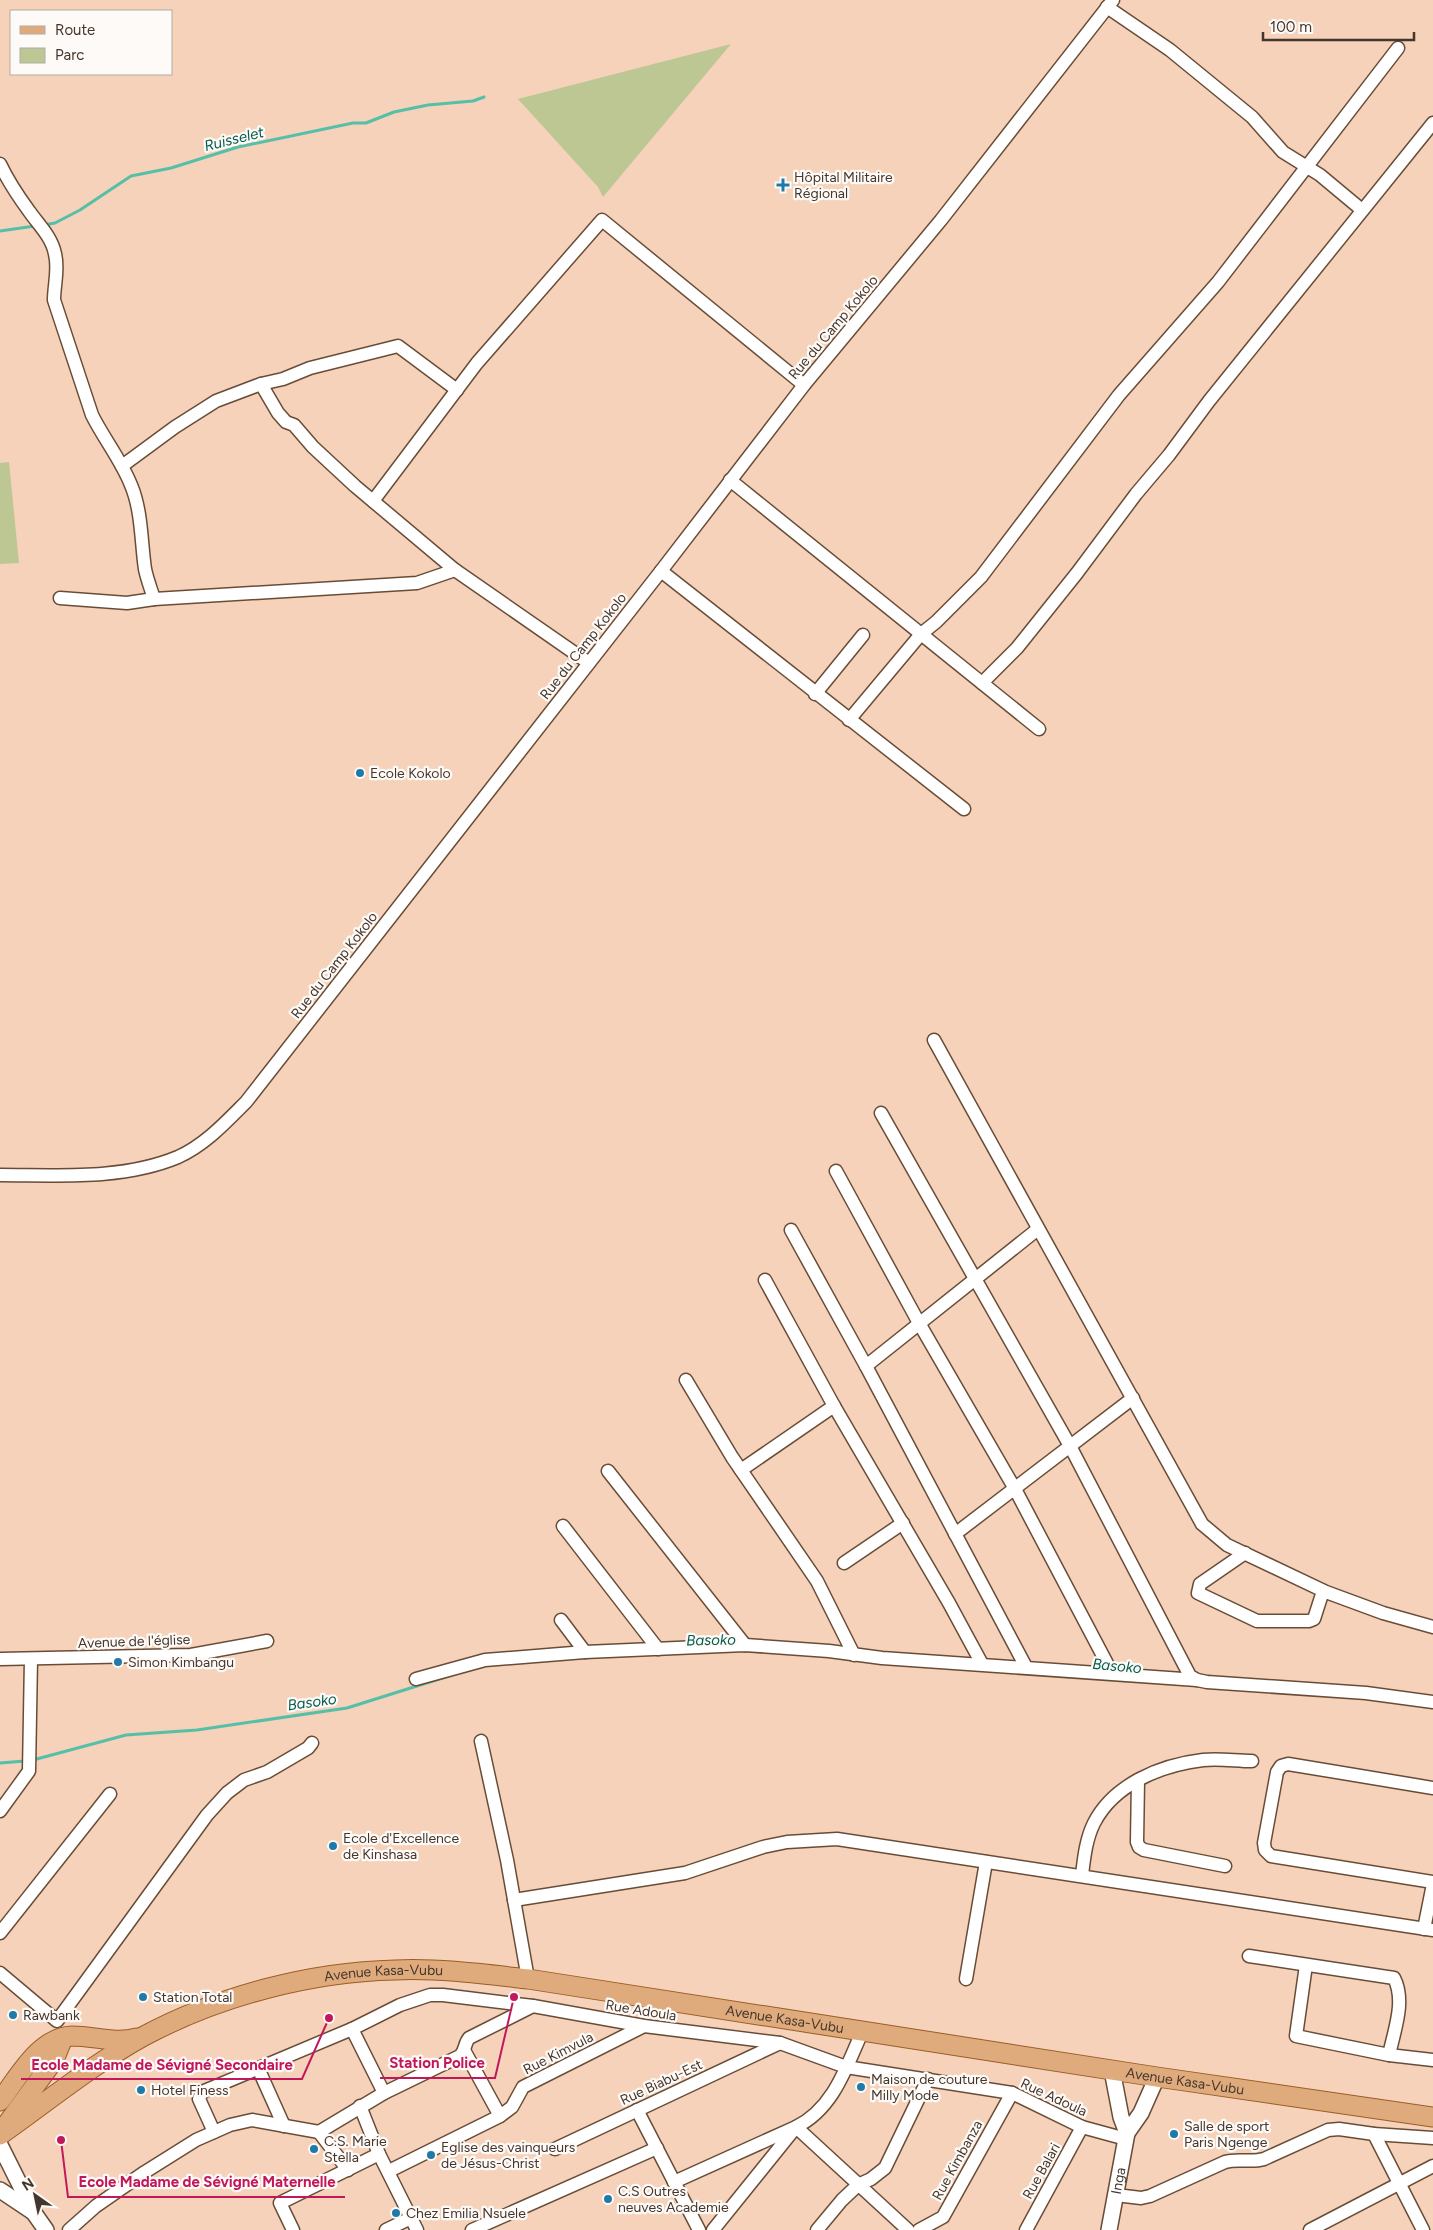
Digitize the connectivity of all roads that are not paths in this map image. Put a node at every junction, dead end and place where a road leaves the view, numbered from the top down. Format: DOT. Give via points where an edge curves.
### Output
graph roads {
  1 [pos="1110,4"];
  2 [pos="1398,48"];
  3 [pos="1433,123"];
  4 [pos="0,164"];
  5 [pos="1304,167"];
  6 [pos="1362,210"];
  7 [pos="261,384"];
  8 [pos="804,385"];
  9 [pos="457,390"];
  10 [pos="122,466"];
  11 [pos="730,480"];
  12 [pos="373,501"];
  13 [pos="456,570"];
  14 [pos="661,571"];
  15 [pos="60,598"];
  16 [pos="154,599"];
  17 [pos="921,634"];
  18 [pos="862,635"];
  19 [pos="589,663"];
  20 [pos="982,683"];
  21 [pos="815,694"];
  22 [pos="849,720"];
  23 [pos="1040,729"];
  24 [pos="964,809"];
  25 [pos="934,1040"];
  26 [pos="881,1113"];
  27 [pos="836,1171"];
  28 [pos="0,1175"];
  29 [pos="1038,1229"];
  30 [pos="791,1230"];
  31 [pos="976,1278"];
  32 [pos="765,1280"];
  33 [pos="919,1323"];
  34 [pos="866,1366"];
  35 [pos="686,1380"];
  36 [pos="1133,1398"];
  37 [pos="834,1406"];
  38 [pos="1070,1446"];
  39 [pos="741,1470"];
  40 [pos="608,1471"];
  41 [pos="1015,1489"];
  42 [pos="903,1523"];
  43 [pos="563,1526"];
  44 [pos="956,1534"];
  45 [pos="1245,1553"];
  46 [pos="844,1563"];
  47 [pos="1323,1591"];
  48 [pos="561,1620"];
  49 [pos="1433,1627"];
  50 [pos="267,1640"];
  51 [pos="745,1645"];
  52 [pos="658,1649"];
  53 [pos="585,1652"];
  54 [pos="854,1655"];
  55 [pos="0,1659"];
  56 [pos="31,1659"];
  57 [pos="982,1664"];
  58 [pos="1026,1667"];
  59 [pos="1112,1673"];
  60 [pos="416,1679"];
  61 [pos="1197,1680"];
  62 [pos="1433,1702"];
  63 [pos="481,1741"];
  64 [pos="312,1743"];
  65 [pos="1252,1761"];
  66 [pos="1138,1780"];
  67 [pos="1433,1788"];
  68 [pos="110,1794"];
  69 [pos="0,1811"];
  70 [pos="986,1862"];
  71 [pos="1225,1866"];
  72 [pos="1082,1875"];
  73 [pos="1433,1883"];
  74 [pos="514,1900"];
  75 [pos="1429,1930"];
  76 [pos="0,1933"];
  77 [pos="1249,1956"];
  78 [pos="1306,1965"];
  79 [pos="0,1973"];
  80 [pos="528,1979"];
  81 [pos="966,1979"];
  82 [pos="533,2006"];
  83 [pos="644,2026"];
  84 [pos="352,2029"];
  85 [pos="862,2032"];
  86 [pos="143,2037"];
  87 [pos="55,2041"];
  88 [pos="780,2043"];
  89 [pos="465,2052"];
  90 [pos="1389,2055"];
  91 [pos="1433,2060"];
  92 [pos="846,2067"];
  93 [pos="94,2068"];
  94 [pos="258,2068"];
  95 [pos="1112,2070"];
  96 [pos="1157,2077"];
  97 [pos="928,2079"];
  98 [pos="1012,2092"];
  99 [pos="384,2093"];
  100 [pos="0,2101"];
  101 [pos="360,2106"];
  102 [pos="637,2110"];
  103 [pos="500,2116"];
  104 [pos="1433,2117"];
  105 [pos="284,2126"];
  106 [pos="796,2127"];
  107 [pos="1082,2127"];
  108 [pos="214,2132"];
  109 [pos="318,2132"];
  110 [pos="0,2134"];
  111 [pos="1374,2134"];
  112 [pos="1126,2136"];
  113 [pos="1433,2138"];
  114 [pos="0,2145"];
  115 [pos="657,2148"];
  116 [pos="555,2149"];
  117 [pos="380,2154"];
  118 [pos="1433,2166"];
  119 [pos="348,2170"];
  120 [pos="389,2171"];
  121 [pos="674,2182"];
  122 [pos="1399,2183"];
  123 [pos="858,2185"];
  124 [pos="0,2190"];
  125 [pos="1116,2194"];
  126 [pos="34,2213"];
  127 [pos="411,2218"];
  128 [pos="935,2227"];
  129 [pos="46,2230"];
  130 [pos="69,2230"];
  131 [pos="292,2230"];
  132 [pos="386,2230"];
  133 [pos="417,2230"];
  134 [pos="472,2230"];
  135 [pos="699,2230"];
  136 [pos="713,2230"];
  137 [pos="817,2230"];
  138 [pos="908,2230"];
  139 [pos="919,2230"];
  140 [pos="1026,2230"];
  141 [pos="1110,2230"];
  142 [pos="1310,2230"];
  143 [pos="1423,2230"];
  1 -- 5 [label="street" via="1252,117 1283,152"];
  1 -- 8 [label="street, Rue du Camp Kokolo" via="941,220"];
  2 -- 5 [label="street"];
  3 -- 6 [label="street"];
  4 -- 10 [label="street" via="16,193 52,242 57,264 54,300 92,415"];
  5 -- 6 [label="street" via="1320,175"];
  5 -- 17 [label="street" via="1218,282 1109,407 981,577"];
  6 -- 20 [label="street" via="1077,573 1016,648"];
  7 -- 9 [label="street" via="398,346"];
  7 -- 10 [label="street" via="216,401"];
  7 -- 12 [label="street" via="286,422 294,425 313,448"];
  8 -- 9 [label="street" via="602,220"];
  8 -- 11 [label="street, Rue du Camp Kokolo"];
  9 -- 12 [label="street"];
  10 -- 16 [label="street" via="132,487"];
  11 -- 14 [label="street, Rue du Camp Kokolo"];
  11 -- 17 [label="street"];
  12 -- 13 [label="street"];
  13 -- 16 [label="street" via="417,583"];
  13 -- 19 [label="street"];
  14 -- 19 [label="street, Rue du Camp Kokolo"];
  14 -- 21 [label="street"];
  15 -- 16 [label="street" via="127,603"];
  17 -- 20 [label="street"];
  17 -- 22 [label="street"];
  18 -- 21 [label="street"];
  19 -- 28 [label="street, Rue du Camp Kokolo" via="251,1095 223,1125 179,1156 126,1172"];
  20 -- 23 [label="street"];
  21 -- 22 [label="street"];
  22 -- 24 [label="street"];
  25 -- 29 [label="street"];
  26 -- 31 [label="street"];
  27 -- 33 [label="street"];
  29 -- 31 [label="street"];
  29 -- 36 [label="street"];
  30 -- 34 [label="street"];
  31 -- 33 [label="street"];
  31 -- 38 [label="street"];
  32 -- 37 [label="street"];
  33 -- 34 [label="street"];
  33 -- 41 [label="street"];
  34 -- 44 [label="street"];
  35 -- 39 [label="street"];
  36 -- 38 [label="street"];
  36 -- 45 [label="street" via="1202,1524 1227,1545"];
  37 -- 39 [label="street"];
  37 -- 42 [label="street"];
  38 -- 41 [label="street"];
  38 -- 61 [label="street" via="1178,1655 1190,1676"];
  39 -- 54 [label="street" via="817,1581"];
  40 -- 51 [label="street"];
  41 -- 44 [label="street"];
  41 -- 59 [label="street"];
  42 -- 46 [label="street"];
  42 -- 57 [label="street"];
  43 -- 52 [label="street"];
  44 -- 58 [label="street"];
  45 -- 47 [label="street"];
  45 -- 47 [label="street" via="1200,1584 1198,1593 1257,1621 1306,1622 1314,1619"];
  47 -- 49 [label="street"];
  48 -- 53 [label="street"];
  50 -- 56 [label="street, Avenue de l'église" via="191,1654"];
  51 -- 52 [label="street"];
  51 -- 54 [label="street"];
  52 -- 53 [label="street"];
  53 -- 60 [label="street" via="485,1660"];
  54 -- 57 [label="street"];
  55 -- 56 [label="street, Avenue de l'église"];
  56 -- 69 [label="street" via="29,1771"];
  57 -- 58 [label="street"];
  58 -- 59 [label="street"];
  59 -- 61 [label="street"];
  61 -- 62 [label="street" via="1366,1693"];
  63 -- 74 [label="street"];
  64 -- 87 [label="street" via="268,1772 244,1780 207,1815"];
  65 -- 66 [label="street" via="1204,1760 1175,1765"];
  66 -- 71 [label="street" via="1139,1847"];
  66 -- 72 [label="street" via="1119,1793 1094,1823"];
  67 -- 73 [label="street" via="1288,1764 1281,1766 1264,1843 1271,1856"];
  68 -- 76 [label="street"];
  70 -- 72 [label="street"];
  70 -- 74 [label="street" via="836,1839 787,1842 685,1873"];
  70 -- 81 [label="street"];
  72 -- 75 [label="street"];
  73 -- 75 [label="street"];
  74 -- 80 [label="street"];
  77 -- 78 [label="street"];
  78 -- 90 [label="street" via="1296,2036"];
  78 -- 90 [label="street" via="1394,1978 1400,1988 1399,2012"];
  79 -- 87 [label="street"];
  80 -- 85 [label="main road, Avenue Kasa-Vubu"];
  80 -- 86 [label="main road, Avenue Kasa-Vubu" via="438,1970 330,1976 240,1997"];
  82 -- 83 [label="street, Rue Adoula"];
  82 -- 84 [label="street, Rue Adoula" via="430,1995 400,2005"];
  82 -- 89 [label="street" via="469,2038"];
  83 -- 88 [label="street, Rue Adoula"];
  83 -- 103 [label="street, Rue Kimvula" via="523,2087 512,2106"];
  84 -- 94 [label="street, Rue Adoula"];
  84 -- 99 [label="street"];
  85 -- 92 [label="street"];
  85 -- 95 [label="main road, Avenue Kasa-Vubu"];
  86 -- 87 [label="main road, Avenue Kasa-Vubu" via="117,2042 72,2036"];
  86 -- 93 [label="main road, Avenue Kasa-Vubu"];
  87 -- 93 [label="main road" via="62,2070 79,2074"];
  87 -- 100 [label="main road"];
  87 -- 110 [label="main road"];
  88 -- 92 [label="street, Rue Adoula"];
  88 -- 102 [label="street, Rue Biabu-Est"];
  89 -- 99 [label="street"];
  89 -- 103 [label="street"];
  90 -- 91 [label="street"];
  92 -- 97 [label="street, Rue Adoula"];
  92 -- 106 [label="street" via="828,2102 814,2117"];
  93 -- 110 [label="main road, Avenue Kasa-Vubu"];
  94 -- 105 [label="street"];
  94 -- 108 [label="street, Rue Adoula" via="202,2092 199,2100"];
  95 -- 96 [label="main road, Avenue Kasa-Vubu"];
  95 -- 112 [label="street, Inga"];
  96 -- 104 [label="main road, Avenue Kasa-Vubu"];
  96 -- 112 [label="street, Inga" via="1141,2113"];
  97 -- 98 [label="street, Rue Adoula"];
  97 -- 123 [label="street" via="885,2168"];
  98 -- 107 [label="street, Rue Adoula"];
  98 -- 128 [label="street, Rue Kimbanza"];
  99 -- 101 [label="street"];
  101 -- 109 [label="street"];
  101 -- 117 [label="street"];
  102 -- 115 [label="street"];
  102 -- 116 [label="street, Rue Biabu-Est"];
  103 -- 120 [label="street, Rue Kimvula"];
  105 -- 108 [label="street" via="252,2120"];
  105 -- 109 [label="street"];
  106 -- 121 [label="street"];
  106 -- 123 [label="street"];
  106 -- 136 [label="street"];
  107 -- 112 [label="street, Rue Adoula"];
  107 -- 140 [label="street, Rue Balari"];
  108 -- 130 [label="street" via="145,2172 96,2206"];
  109 -- 119 [label="street"];
  111 -- 113 [label="street"];
  111 -- 122 [label="street"];
  111 -- 125 [label="street" via="1328,2130 1264,2159 1254,2162 1233,2159 1150,2196 1140,2198"];
  112 -- 125 [label="street, Inga"];
  114 -- 126 [label="street"];
  115 -- 121 [label="street"];
  115 -- 134 [label="street"];
  117 -- 119 [label="street"];
  117 -- 120 [label="street"];
  118 -- 122 [label="street"];
  119 -- 131 [label="street" via="280,2203"];
  120 -- 127 [label="street"];
  121 -- 135 [label="street"];
  122 -- 142 [label="street"];
  122 -- 143 [label="street"];
  123 -- 137 [label="street"];
  123 -- 138 [label="street"];
  124 -- 126 [label="street"];
  125 -- 141 [label="street, Inga"];
  126 -- 129 [label="street"];
  127 -- 132 [label="street"];
  127 -- 133 [label="street"];
  128 -- 139 [label="street, Rue Kimbanza"];
}
